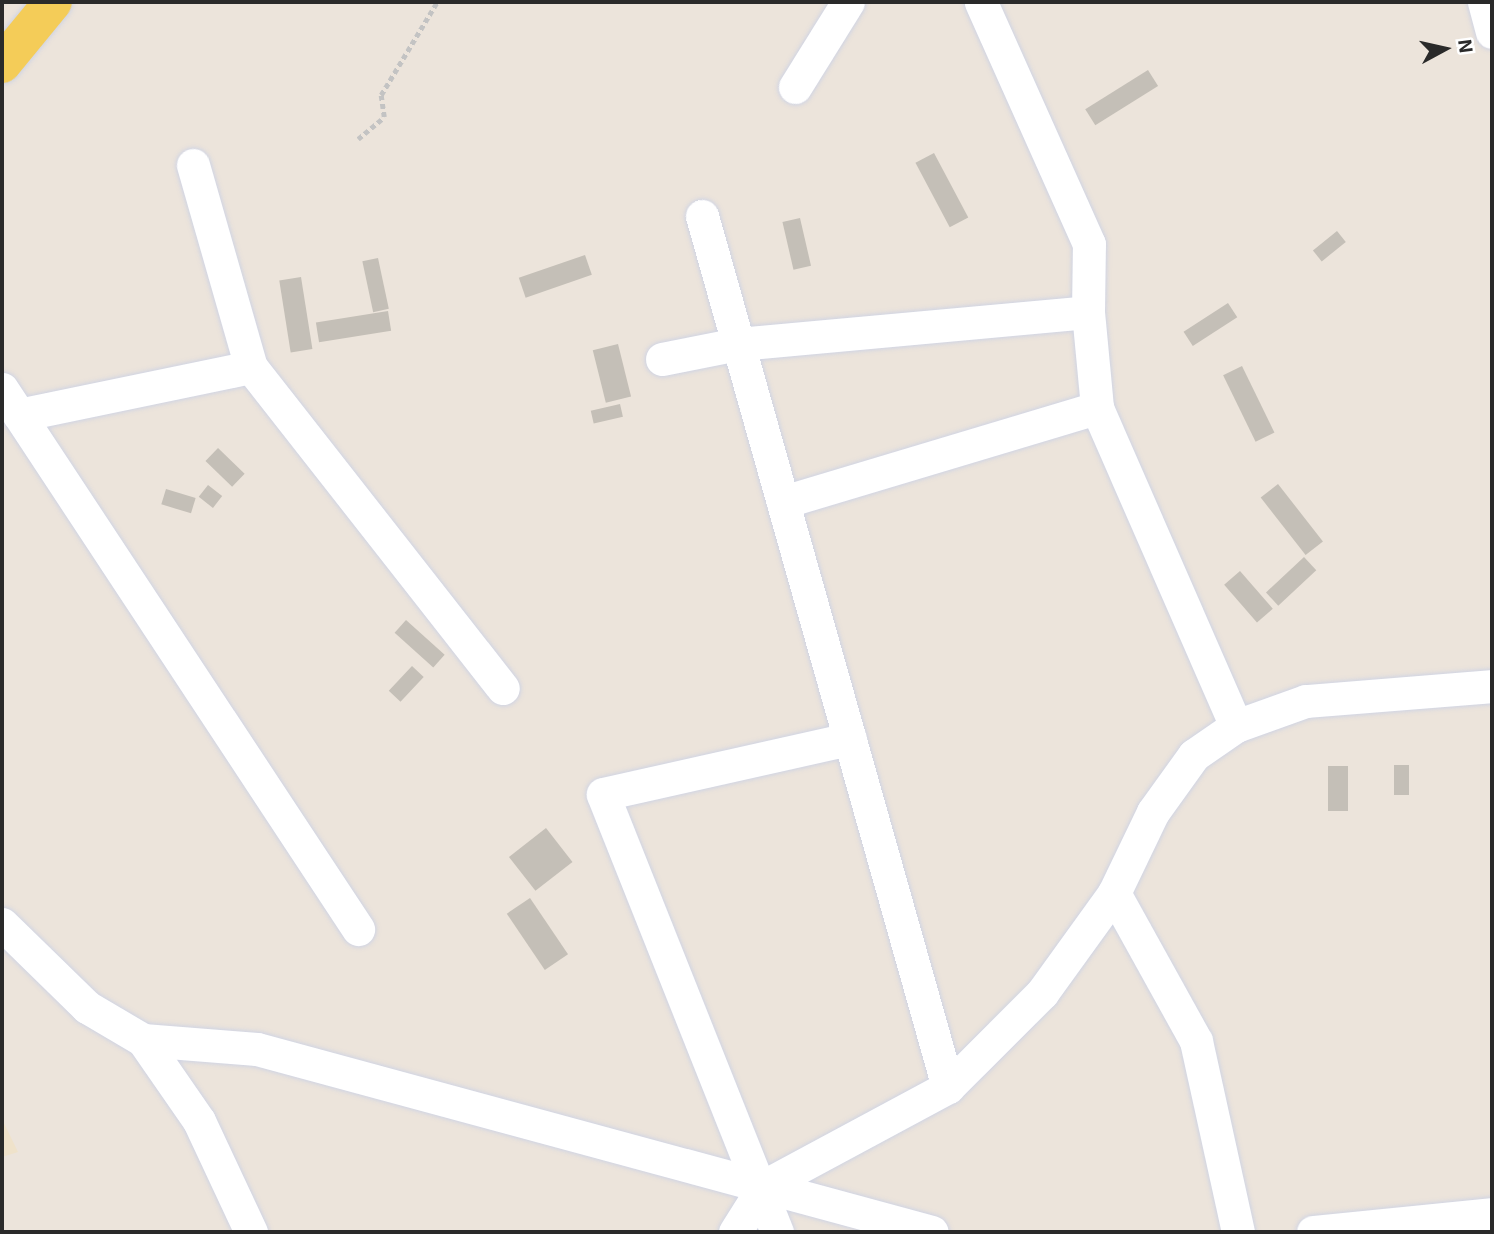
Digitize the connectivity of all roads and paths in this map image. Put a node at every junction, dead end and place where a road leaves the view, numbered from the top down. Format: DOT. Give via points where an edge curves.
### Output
graph roads {
  1 [pos="437,2"];
  2 [pos="848,2"];
  3 [pos="981,2"];
  4 [pos="1484,2"];
  5 [pos="41,6"];
  6 [pos="1492,32"];
  7 [pos="2,64"];
  8 [pos="795,87"];
  9 [pos="358,139"];
  10 [pos="193,165"];
  11 [pos="702,216"];
  12 [pos="1087,312"];
  13 [pos="738,345"];
  14 [pos="662,359"];
  15 [pos="251,367"];
  16 [pos="10,402"];
  17 [pos="1097,408"];
  18 [pos="783,502"];
  19 [pos="1492,686"];
  20 [pos="503,688"];
  21 [pos="1236,726"];
  22 [pos="850,739"];
  23 [pos="1114,892"];
  24 [pos="2,924"];
  25 [pos="358,929"];
  26 [pos="143,1040"];
  27 [pos="948,1087"];
  28 [pos="764,1186"];
  29 [pos="1492,1213"];
  30 [pos="251,1232"];
  31 [pos="735,1232"];
  32 [pos="777,1232"];
  33 [pos="932,1232"];
  34 [pos="1238,1232"];
  35 [pos="1313,1232"];
  1 -- 9 [label="path" via="381,95 384,117"];
  2 -- 8 [label="street"];
  3 -- 12 [label="street" via="1089,244"];
  4 -- 6 [label="street"];
  5 -- 7 [label="main road"];
  10 -- 15 [label="street"];
  11 -- 13 [label="street"];
  12 -- 13 [label="street"];
  12 -- 17 [label="street"];
  13 -- 14 [label="street"];
  13 -- 18 [label="street"];
  15 -- 16 [label="street"];
  15 -- 20 [label="street"];
  16 -- 25 [label="street"];
  17 -- 18 [label="street"];
  17 -- 21 [label="street"];
  18 -- 22 [label="street"];
  19 -- 21 [label="street" via="1306,701"];
  21 -- 23 [label="street" via="1194,755 1153,812"];
  22 -- 27 [label="street"];
  22 -- 28 [label="street" via="603,794"];
  23 -- 27 [label="street" via="1041,993"];
  23 -- 34 [label="street" via="1196,1041"];
  24 -- 26 [label="street" via="87,1007"];
  26 -- 28 [label="street" via="257,1049"];
  26 -- 30 [label="street" via="199,1121"];
  27 -- 28 [label="street"];
  28 -- 31 [label="street"];
  28 -- 32 [label="street"];
  28 -- 33 [label="street"];
  29 -- 35 [label="street"];
}
